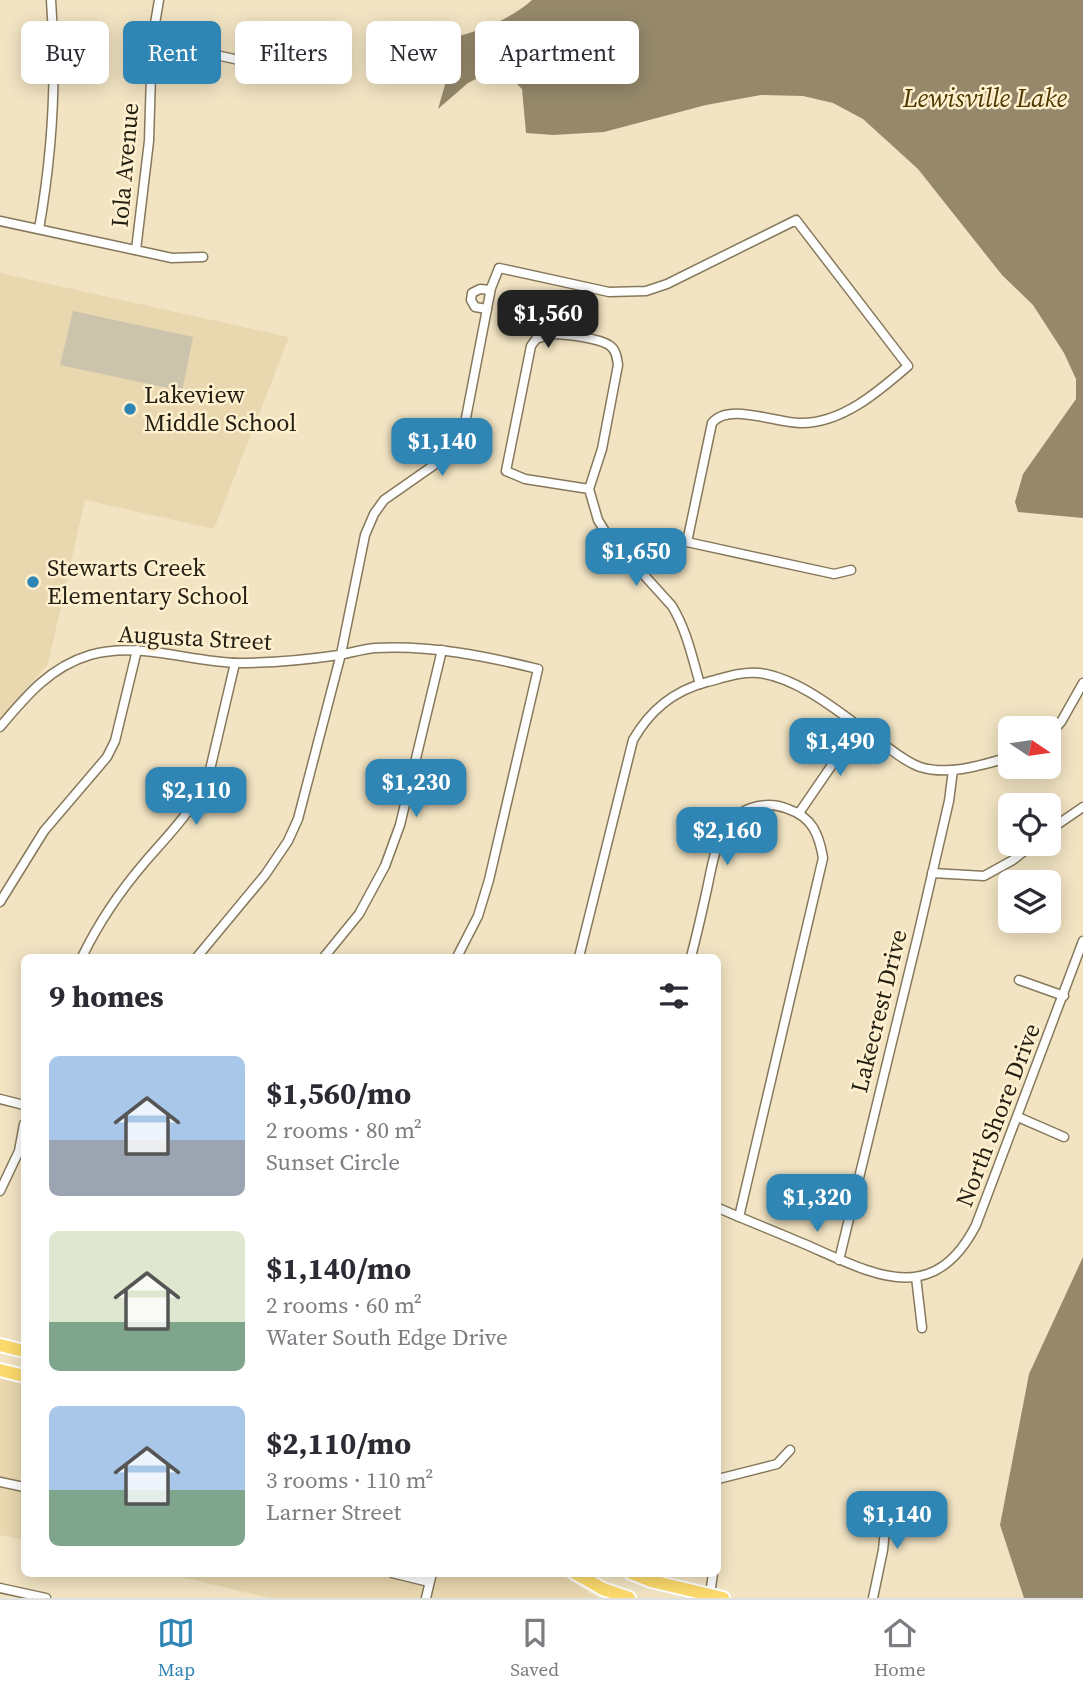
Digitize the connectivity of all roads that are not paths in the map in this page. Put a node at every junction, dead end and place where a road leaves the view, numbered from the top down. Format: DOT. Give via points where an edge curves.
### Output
graph roads {
  1 [pos="51,0"];
  2 [pos="159,0"];
  3 [pos="155,21"];
  4 [pos="151,84"];
  5 [pos="0,220"];
  6 [pos="40,229"];
  7 [pos="136,250"];
  8 [pos="203,257"];
  9 [pos="491,290"];
  10 [pos="487,309"];
  11 [pos="589,489"];
  12 [pos="851,570"];
  13 [pos="137,650"];
  14 [pos="442,650"];
  15 [pos="341,654"];
  16 [pos="235,663"];
  17 [pos="1083,683"];
  18 [pos="700,684"];
  19 [pos="1061,722"];
  20 [pos="0,727"];
  21 [pos="858,727"];
  22 [pos="998,760"];
  23 [pos="953,770"];
  24 [pos="1083,807"];
  25 [pos="799,813"];
  26 [pos="1061,822"];
  27 [pos="1018,856"];
  28 [pos="932,873"];
  29 [pos="0,902"];
  30 [pos="1083,941"];
  31 [pos="84,954"];
  32 [pos="199,954"];
  33 [pos="326,954"];
  34 [pos="459,954"];
  35 [pos="580,954"];
  36 [pos="692,954"];
  37 [pos="1019,979"];
  38 [pos="1064,996"];
  39 [pos="0,1099"];
  40 [pos="21,1104"];
  41 [pos="1018,1117"];
  42 [pos="1064,1137"];
  43 [pos="21,1140"];
  44 [pos="0,1191"];
  45 [pos="721,1209"];
  46 [pos="739,1217"];
  47 [pos="839,1260"];
  48 [pos="916,1277"];
  49 [pos="922,1328"];
  50 [pos="0,1345"];
  51 [pos="21,1350"];
  52 [pos="0,1370"];
  53 [pos="21,1375"];
  54 [pos="790,1450"];
  55 [pos="721,1478"];
  56 [pos="0,1482"];
  57 [pos="21,1487"];
  58 [pos="888,1499"];
  59 [pos="582,1577"];
  60 [pos="645,1577"];
  61 [pos="712,1577"];
  62 [pos="430,1578"];
  63 [pos="0,1588"];
  64 [pos="710,1595"];
  65 [pos="46,1598"];
  66 [pos="426,1598"];
  67 [pos="629,1598"];
  68 [pos="723,1598"];
  69 [pos="873,1598"];
  1 -- 6 [label="street" via="53,76"];
  2 -- 3 [label="street, Iola Avenue"];
  4 -- 7 [label="street, Iola Avenue"];
  5 -- 6 [label="street"];
  6 -- 7 [label="street"];
  7 -- 8 [label="street" via="172,258"];
  9 -- 10 [label="street"];
  9 -- 10 [label="street" via="472,293 475,307"];
  9 -- 12 [label="street" via="499,268 609,292 646,291 796,220 908,366 850,410 830,419 802,424 733,412 716,418 687,542 834,574"];
  10 -- 15 [label="street" via="458,441 447,456 384,500 374,514 365,535"];
  11 -- 11 [label="street" via="525,479 506,471 531,346 545,336 562,334 601,342 616,354 616,377"];
  11 -- 18 [label="street" via="606,533 679,618"];
  13 -- 16 [label="street, Augusta Street"];
  13 -- 20 [label="street, Augusta Street" via="105,652 67,664 43,680"];
  13 -- 29 [label="street" via="107,757 44,831"];
  14 -- 15 [label="street, Augusta Street" via="382,648"];
  14 -- 33 [label="street" via="400,825 385,866 359,914"];
  14 -- 34 [label="street, Augusta Street" via="538,669 489,880 478,916"];
  15 -- 16 [label="street, Augusta Street"];
  15 -- 32 [label="street" via="303,804 288,841"];
  16 -- 31 [label="street" via="202,790 110,909"];
  17 -- 19 [label="street"];
  18 -- 21 [label="street" via="754,673 769,675 808,692"];
  18 -- 35 [label="street" via="661,703 633,740"];
  21 -- 23 [label="street" via="918,766"];
  21 -- 25 [label="street"];
  22 -- 23 [label="street"];
  23 -- 28 [label="street, Lakecrest Drive"];
  24 -- 26 [label="street"];
  25 -- 36 [label="street" via="759,806 740,812 727,824 716,848"];
  25 -- 46 [label="street" via="813,825 823,858"];
  27 -- 28 [label="street" via="984,876"];
  28 -- 47 [label="street, Lakecrest Drive"];
  30 -- 38 [label="street, North Shore Drive"];
  37 -- 38 [label="street"];
  38 -- 41 [label="street, North Shore Drive"];
  39 -- 40 [label="street"];
  41 -- 42 [label="street"];
  41 -- 48 [label="street, North Shore Drive" via="967,1244 943,1266"];
  43 -- 44 [label="street"];
  45 -- 46 [label="street"];
  46 -- 47 [label="street"];
  47 -- 48 [label="street" via="899,1279"];
  48 -- 49 [label="street"];
  50 -- 51 [label="main road"];
  52 -- 53 [label="main road"];
  54 -- 55 [label="street" via="777,1464"];
  56 -- 57 [label="street"];
  58 -- 69 [label="street"];
  59 -- 67 [label="main road"];
  60 -- 64 [label="main road"];
  61 -- 64 [label="street"];
  62 -- 66 [label="street"];
  63 -- 65 [label="street"];
  64 -- 68 [label="main road"];
}
